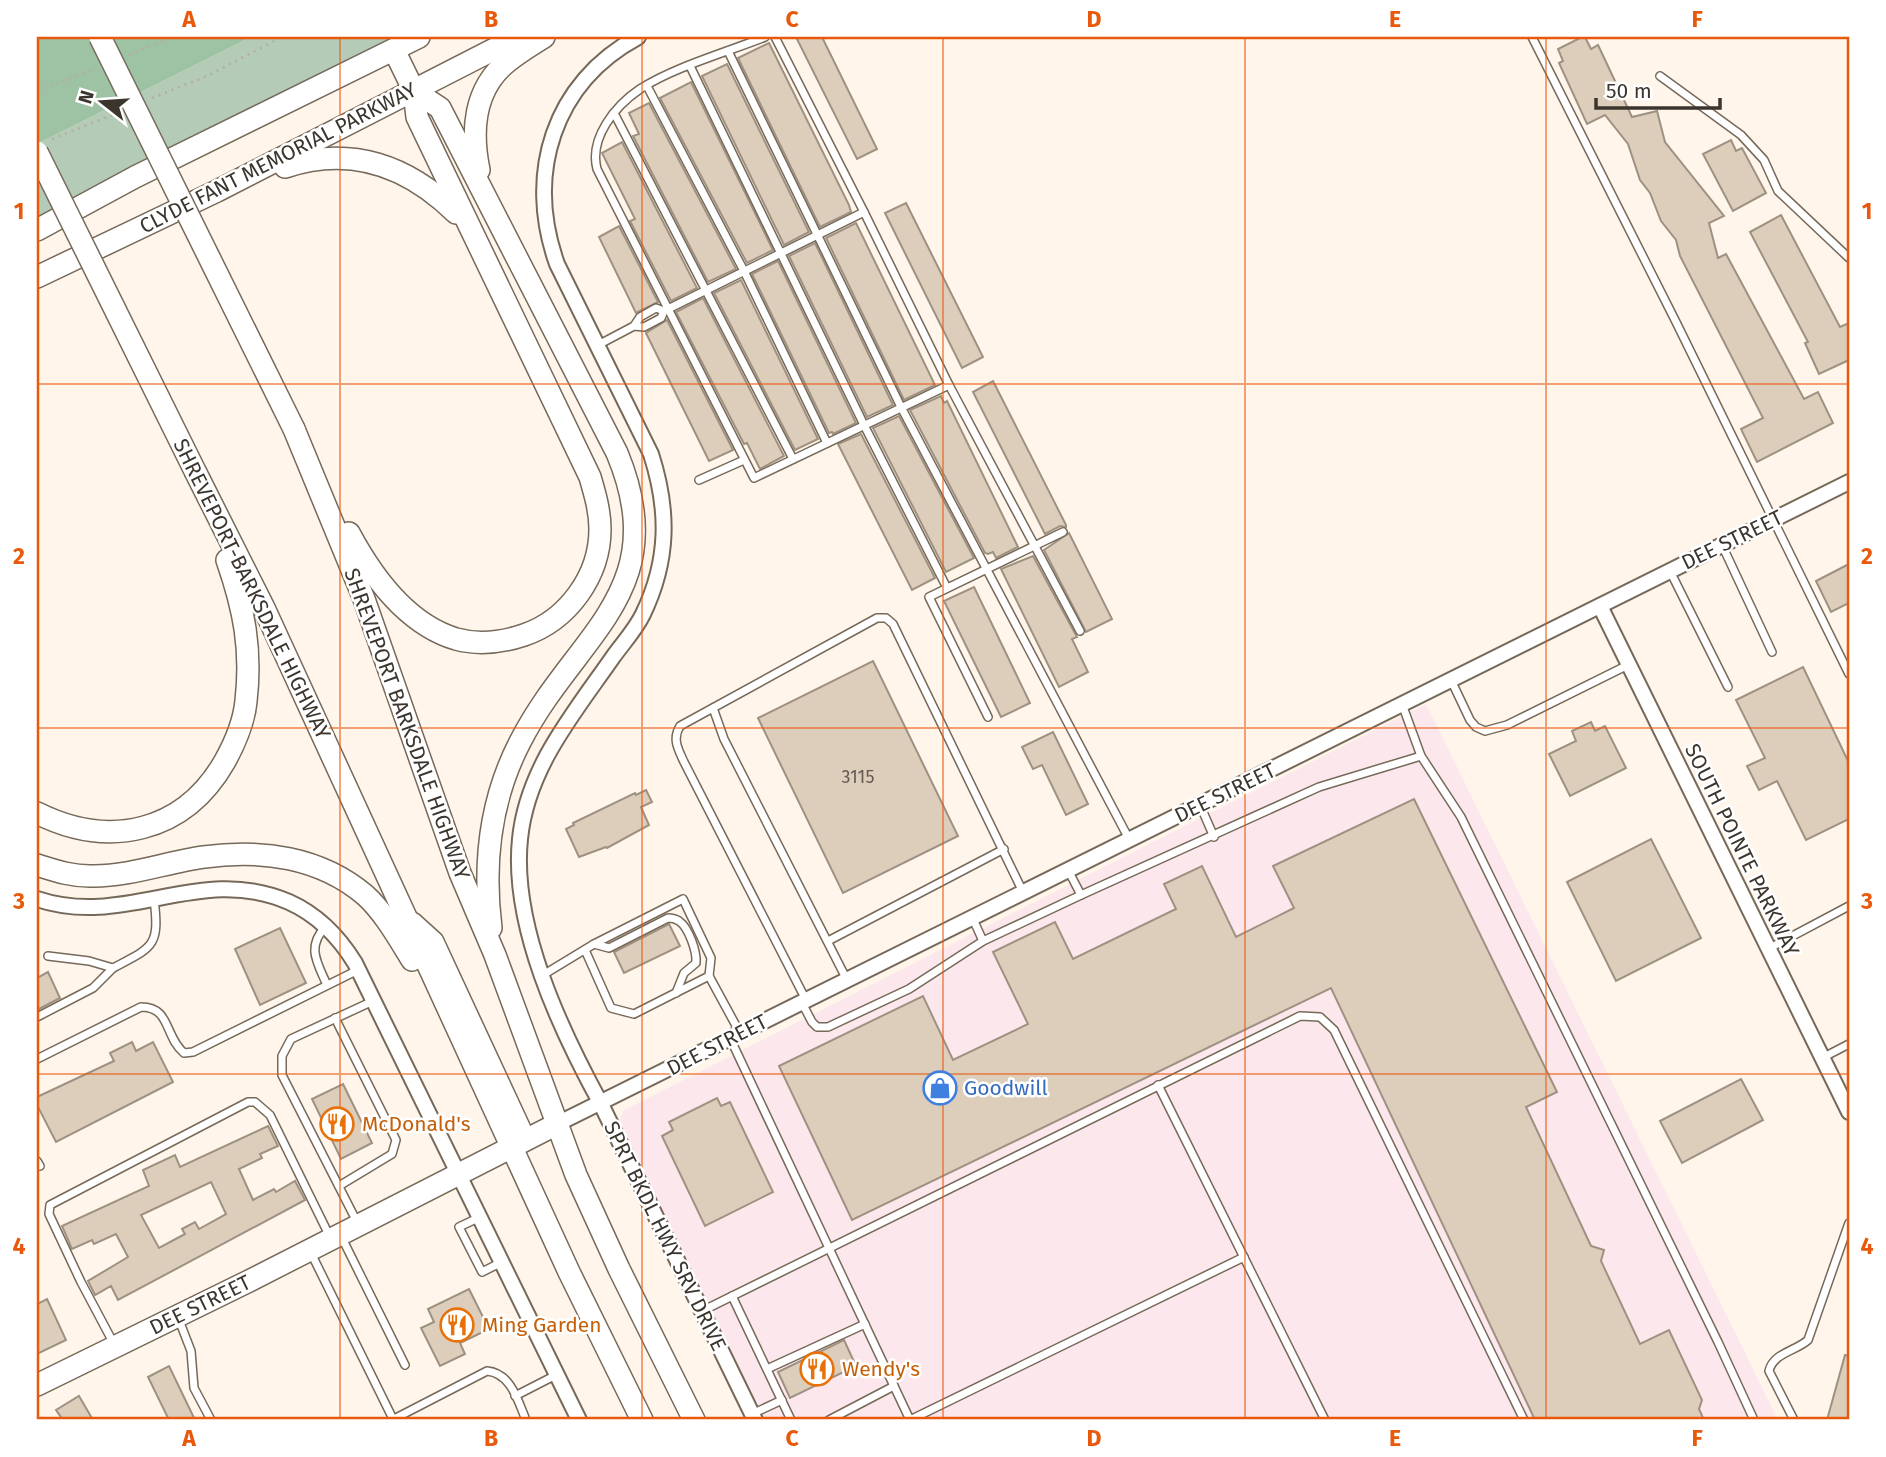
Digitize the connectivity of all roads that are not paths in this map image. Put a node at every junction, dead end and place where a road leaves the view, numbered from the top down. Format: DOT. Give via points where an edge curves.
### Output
graph roads {
  1 [pos="100,37"];
  2 [pos="419,37"];
  3 [pos="518,37"];
  4 [pos="544,37"];
  5 [pos="638,37"];
  6 [pos="765,37"];
  7 [pos="775,37"];
  8 [pos="1532,37"];
  9 [pos="394,50"];
  10 [pos="728,51"];
  11 [pos="690,66"];
  12 [pos="1660,76"];
  13 [pos="647,86"];
  14 [pos="414,91"];
  15 [pos="614,113"];
  16 [pos="43,146"];
  17 [pos="483,189"];
  18 [pos="217,191"];
  19 [pos="864,212"];
  20 [pos="466,222"];
  21 [pos="37,230"];
  22 [pos="818,234"];
  23 [pos="781,253"];
  24 [pos="1849,258"];
  25 [pos="744,271"];
  26 [pos="37,277"];
  27 [pos="705,290"];
  28 [pos="666,310"];
  29 [pos="597,346"];
  30 [pos="949,385"];
  31 [pos="901,407"];
  32 [pos="864,425"];
  33 [pos="294,429"];
  34 [pos="827,443"];
  35 [pos="793,459"];
  36 [pos="744,460"];
  37 [pos="195,472"];
  38 [pos="699,480"];
  39 [pos="1849,482"];
  40 [pos="1773,520"];
  41 [pos="1063,533"];
  42 [pos="1034,545"];
  43 [pos="1722,545"];
  44 [pos="986,569"];
  45 [pos="1670,571"];
  46 [pos="947,588"];
  47 [pos="1600,606"];
  48 [pos="1080,631"];
  49 [pos="1772,652"];
  50 [pos="1628,665"];
  51 [pos="1849,674"];
  52 [pos="1451,679"];
  53 [pos="1728,687"];
  54 [pos="1402,705"];
  55 [pos="713,708"];
  56 [pos="988,718"];
  57 [pos="1421,757"];
  58 [pos="1200,805"];
  59 [pos="37,813"];
  60 [pos="1214,837"];
  61 [pos="1129,840"];
  62 [pos="1004,849"];
  63 [pos="37,865"];
  64 [pos="1068,870"];
  65 [pos="1023,892"];
  66 [pos="1081,895"];
  67 [pos="37,899"];
  68 [pos="154,899"];
  69 [pos="1849,906"];
  70 [pos="404,916"];
  71 [pos="972,918"];
  72 [pos="327,926"];
  73 [pos="828,941"];
  74 [pos="983,942"];
  75 [pos="594,944"];
  76 [pos="1768,949"];
  77 [pos="585,950"];
  78 [pos="495,955"];
  79 [pos="48,956"];
  80 [pos="113,968"];
  81 [pos="358,970"];
  82 [pos="543,975"];
  83 [pos="709,976"];
  84 [pos="847,980"];
  85 [pos="327,985"];
  86 [pos="676,993"];
  87 [pos="373,1001"];
  88 [pos="804,1001"];
  89 [pos="37,1017"];
  90 [pos="335,1018"];
  91 [pos="457,1030"];
  92 [pos="735,1036"];
  93 [pos="1849,1044"];
  94 [pos="37,1059"];
  95 [pos="1822,1059"];
  96 [pos="1158,1085"];
  97 [pos="601,1104"];
  98 [pos="1849,1109"];
  99 [pos="557,1124"];
  100 [pos="519,1143"];
  101 [pos="458,1174"];
  102 [pos="339,1186"];
  103 [pos="478,1218"];
  104 [pos="1849,1223"];
  105 [pos="343,1232"];
  106 [pos="829,1248"];
  107 [pos="310,1250"];
  108 [pos="1244,1257"];
  109 [pos="500,1264"];
  110 [pos="732,1296"];
  111 [pos="701,1312"];
  112 [pos="177,1316"];
  113 [pos="865,1324"];
  114 [pos="115,1346"];
  115 [pos="405,1365"];
  116 [pos="767,1369"];
  117 [pos="556,1375"];
  118 [pos="37,1385"];
  119 [pos="894,1386"];
  120 [pos="515,1396"];
  121 [pos="782,1400"];
  122 [pos="754,1417"];
  123 [pos="392,1419"];
  124 [pos="211,1420"];
  125 [pos="526,1420"];
  126 [pos="579,1420"];
  127 [pos="642,1420"];
  128 [pos="694,1420"];
  129 [pos="791,1420"];
  130 [pos="830,1420"];
  131 [pos="909,1420"];
  132 [pos="1325,1420"];
  133 [pos="1524,1420"];
  134 [pos="1754,1420"];
  135 [pos="1794,1420"];
  1 -- 33 [label="main road, SHREVEPORT BARKSDALE HIGHWAY, bridge"];
  2 -- 9 [label="main road, CLYDE FANT MEMORIAL PARKWAY"];
  3 -- 14 [label="main road, CLYDE FANT MEMORIAL PARKWAY"];
  4 -- 17 [label="main road" via="506,62 482,94 474,145"];
  5 -- 29 [label="street" via="588,75 549,143 543,192 551,247"];
  6 -- 10 [label="lane"];
  7 -- 19 [label="lane"];
  8 -- 40 [label="lane"];
  9 -- 14 [label="main road"];
  9 -- 21 [label="main road, CLYDE FANT MEMORIAL PARKWAY"];
  10 -- 11 [label="lane"];
  10 -- 22 [label="lane"];
  11 -- 13 [label="lane"];
  11 -- 23 [label="lane"];
  12 -- 24 [label="lane" via="1741,135 1765,160 1778,191"];
  13 -- 15 [label="lane"];
  13 -- 25 [label="lane"];
  14 -- 17 [label="main road" via="440,108"];
  14 -- 18 [label="main road, CLYDE FANT MEMORIAL PARKWAY"];
  14 -- 20 [label="main road" via="417,117"];
  15 -- 27 [label="lane"];
  15 -- 28 [label="lane" via="595,144 594,158"];
  16 -- 37 [label="main road, SHREVEPORT-BARKSDALE HIGHWAY, bridge"];
  17 -- 78 [label="main road" via="617,453 635,511 632,557 611,610 521,739 500,790 487,876"];
  18 -- 20 [label="main road" via="314,159 341,158 412,177"];
  18 -- 26 [label="main road, CLYDE FANT MEMORIAL PARKWAY"];
  19 -- 22 [label="lane"];
  19 -- 30 [label="lane"];
  20 -- 33 [label="main road" via="590,477 598,503 597,552 576,598 537,631 511,639 457,639 430,627 395,600 360,554"];
  22 -- 23 [label="lane"];
  22 -- 31 [label="lane"];
  23 -- 25 [label="lane"];
  23 -- 32 [label="lane"];
  25 -- 27 [label="lane"];
  25 -- 34 [label="lane"];
  27 -- 28 [label="lane"];
  27 -- 35 [label="lane"];
  28 -- 29 [label="lane" via="644,327 634,326"];
  28 -- 36 [label="lane"];
  29 -- 82 [label="street" via="655,468 664,508 664,543 642,616 565,725 530,790 518,874 527,925"];
  30 -- 31 [label="lane"];
  30 -- 42 [label="lane"];
  31 -- 32 [label="lane"];
  31 -- 44 [label="lane"];
  32 -- 34 [label="lane"];
  32 -- 46 [label="lane"];
  33 -- 78 [label="main road, SHREVEPORT BARKSDALE HIGHWAY" via="364,599 460,873"];
  34 -- 35 [label="lane"];
  35 -- 36 [label="lane" via="754,478"];
  36 -- 38 [label="lane"];
  37 -- 59 [label="main road" via="246,622 246,702 231,751 215,779 193,802 144,828 100,832 71,828"];
  37 -- 70 [label="main road, SHREVEPORT-BARKSDALE HIGHWAY" via="264,608"];
  39 -- 40 [label="street, DEE STREET"];
  40 -- 43 [label="street, DEE STREET"];
  40 -- 51 [label="lane"];
  41 -- 42 [label="lane"];
  42 -- 44 [label="lane"];
  42 -- 48 [label="lane"];
  43 -- 45 [label="street, DEE STREET"];
  43 -- 49 [label="lane"];
  44 -- 46 [label="lane"];
  44 -- 61 [label="lane"];
  45 -- 47 [label="street, DEE STREET"];
  45 -- 53 [label="lane"];
  46 -- 56 [label="lane" via="929,597"];
  47 -- 50 [label="street, SOUTH POINTE PARKWAY"];
  47 -- 52 [label="street, DEE STREET"];
  50 -- 52 [label="lane" via="1507,725 1485,731 1470,720"];
  50 -- 76 [label="street, SOUTH POINTE PARKWAY"];
  52 -- 54 [label="street, DEE STREET"];
  54 -- 57 [label="lane"];
  54 -- 58 [label="street, DEE STREET"];
  55 -- 62 [label="lane" via="877,618 887,618"];
  55 -- 73 [label="lane" via="724,739"];
  55 -- 88 [label="lane" via="680,726 676,743"];
  57 -- 60 [label="lane" via="1320,788"];
  57 -- 134 [label="lane" via="1461,817"];
  58 -- 60 [label="lane"];
  58 -- 61 [label="street, DEE STREET"];
  60 -- 66 [label="lane"];
  61 -- 64 [label="street, DEE STREET"];
  62 -- 65 [label="lane"];
  62 -- 73 [label="lane"];
  63 -- 91 [label="main road" via="94,877 253,853 319,868 367,897"];
  64 -- 65 [label="street, DEE STREET"];
  64 -- 66 [label="lane"];
  65 -- 71 [label="street, DEE STREET"];
  66 -- 74 [label="lane"];
  67 -- 68 [label="street" via="106,908"];
  68 -- 72 [label="street" via="229,887 258,891 301,907"];
  68 -- 80 [label="lane" via="156,938 146,950"];
  69 -- 76 [label="lane"];
  70 -- 91 [label="main road, SHREVEPORT-BARKSDALE HIGHWAY"];
  70 -- 100 [label="main road" via="433,942"];
  71 -- 74 [label="lane"];
  71 -- 84 [label="street, DEE STREET"];
  72 -- 81 [label="street"];
  72 -- 85 [label="lane" via="314,946"];
  73 -- 84 [label="lane"];
  74 -- 88 [label="lane" via="909,989 828,1027 811,1022"];
  75 -- 77 [label="lane"];
  75 -- 83 [label="lane" via="683,899 711,958"];
  75 -- 86 [label="lane" via="609,948 667,918 678,920 697,954"];
  76 -- 95 [label="street, SOUTH POINTE PARKWAY"];
  77 -- 82 [label="lane"];
  77 -- 86 [label="lane" via="611,1008 634,1014"];
  78 -- 99 [label="main road, SHREVEPORT BARKSDALE HIGHWAY"];
  79 -- 80 [label="lane"];
  80 -- 89 [label="lane" via="93,988"];
  81 -- 85 [label="lane"];
  81 -- 87 [label="street"];
  82 -- 97 [label="street"];
  83 -- 86 [label="lane"];
  83 -- 92 [label="lane"];
  84 -- 88 [label="street, DEE STREET"];
  85 -- 94 [label="lane" via="194,1052 184,1053 160,1014 152,1007 141,1007"];
  87 -- 90 [label="lane"];
  87 -- 101 [label="street"];
  88 -- 92 [label="street, DEE STREET"];
  90 -- 102 [label="lane" via="291,1039 282,1056 282,1075"];
  90 -- 102 [label="lane" via="396,1140 392,1154"];
  91 -- 100 [label="main road"];
  92 -- 97 [label="street, DEE STREET"];
  92 -- 106 [label="lane"];
  93 -- 95 [label="lane"];
  95 -- 98 [label="street, SOUTH POINTE PARKWAY"];
  96 -- 106 [label="lane"];
  96 -- 108 [label="lane"];
  96 -- 133 [label="lane" via="1300,1016 1320,1017 1335,1030"];
  97 -- 99 [label="street, SPRT BKDL HWY SRV DRIVE"];
  97 -- 111 [label="street, SPRT BKDL HWY SRV DRIVE"];
  99 -- 100 [label="main road, SPRT BKDL HWY SRV DRIVE"];
  99 -- 128 [label="main road, SHREVEPORT BARKSDALE HIGHWAY" via="619,1269"];
  100 -- 101 [label="main road, DEE STREET"];
  100 -- 127 [label="main road" via="569,1272"];
  101 -- 103 [label="street"];
  101 -- 105 [label="main road, DEE STREET"];
  102 -- 105 [label="lane"];
  103 -- 109 [label="street"];
  103 -- 109 [label="lane" via="459,1227 482,1272"];
  104 -- 135 [label="lane" via="1808,1340 1770,1365"];
  105 -- 107 [label="main road, DEE STREET"];
  105 -- 114 [label="lane" via="270,1115 255,1102 248,1102 50,1205 49,1214 80,1282"];
  105 -- 115 [label="lane"];
  106 -- 110 [label="lane"];
  106 -- 113 [label="lane"];
  107 -- 112 [label="main road, DEE STREET"];
  107 -- 123 [label="lane"];
  108 -- 131 [label="lane"];
  108 -- 132 [label="lane"];
  109 -- 117 [label="street"];
  110 -- 111 [label="lane"];
  110 -- 116 [label="lane"];
  111 -- 122 [label="street, SPRT BKDL HWY SRV DRIVE"];
  112 -- 114 [label="main road, DEE STREET"];
  112 -- 124 [label="lane" via="191,1351 194,1388"];
  113 -- 116 [label="lane"];
  113 -- 119 [label="lane"];
  114 -- 118 [label="main road, DEE STREET"];
  116 -- 121 [label="lane"];
  117 -- 120 [label="lane"];
  117 -- 126 [label="street"];
  119 -- 130 [label="lane"];
  119 -- 131 [label="lane"];
  120 -- 123 [label="lane" via="505,1378 487,1371"];
  120 -- 125 [label="lane"];
  121 -- 122 [label="lane"];
  121 -- 129 [label="lane"];
}
